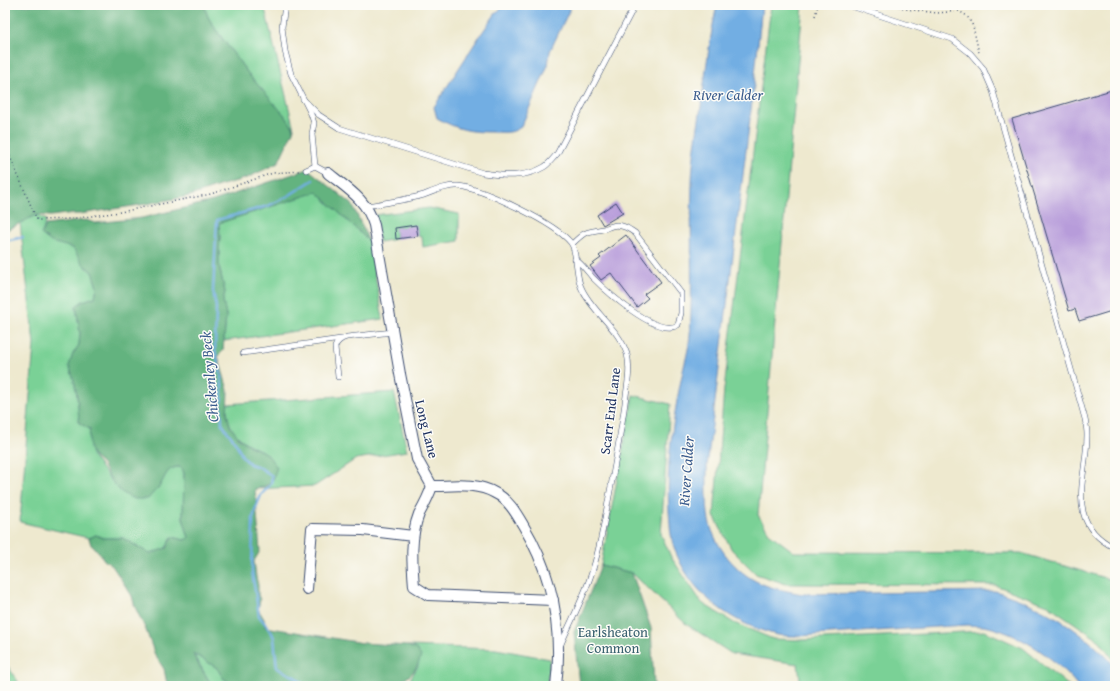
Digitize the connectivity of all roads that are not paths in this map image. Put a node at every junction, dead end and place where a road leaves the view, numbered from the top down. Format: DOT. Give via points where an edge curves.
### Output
graph roads {
  1 [pos="285,5"];
  2 [pos="635,5"];
  3 [pos="848,5"];
  4 [pos="303,99"];
  5 [pos="315,166"];
  6 [pos="306,170"];
  7 [pos="328,173"];
  8 [pos="366,206"];
  9 [pos="572,244"];
  10 [pos="575,259"];
  11 [pos="393,332"];
  12 [pos="341,339"];
  13 [pos="243,353"];
  14 [pos="338,378"];
  15 [pos="432,486"];
  16 [pos="413,536"];
  17 [pos="1115,548"];
  18 [pos="307,589"];
  19 [pos="553,600"];
  20 [pos="558,648"];
  21 [pos="556,686"];
  1 -- 4 [label="lane" via="282,27 285,51 290,74"];
  2 -- 4 [label="lane" via="557,154 546,167 524,175 483,173 340,128 320,115"];
  3 -- 17 [label="lane" via="952,39 970,52 983,68 993,91 1085,419 1087,435 1081,502 1084,515 1091,529"];
  4 -- 5 [label="lane" via="314,123 312,134"];
  5 -- 6 [label="lane"];
  5 -- 7 [label="lane, Long Lane"];
  7 -- 8 [label="street, Long Lane"];
  8 -- 9 [label="lane" via="454,186 500,200 542,221"];
  8 -- 11 [label="street, Long Lane" via="374,225"];
  9 -- 10 [label="lane, Scarr End Lane"];
  9 -- 10 [label="lane" via="585,232 613,225 629,228 681,293 678,325 670,327 651,323 605,290 582,263"];
  10 -- 20 [label="lane, Scarr End Lane" via="580,286 618,336 624,348 628,379 621,433 592,575"];
  11 -- 12 [label="lane"];
  11 -- 15 [label="street, Long Lane" via="417,459"];
  12 -- 13 [label="lane"];
  12 -- 14 [label="lane" via="335,347"];
  15 -- 16 [label="street"];
  15 -- 19 [label="street" via="476,486 495,493 507,502 532,539 549,581"];
  16 -- 18 [label="street" via="363,530 312,530"];
  16 -- 19 [label="street" via="414,586 428,594"];
  19 -- 20 [label="street"];
  20 -- 21 [label="street"];
}
